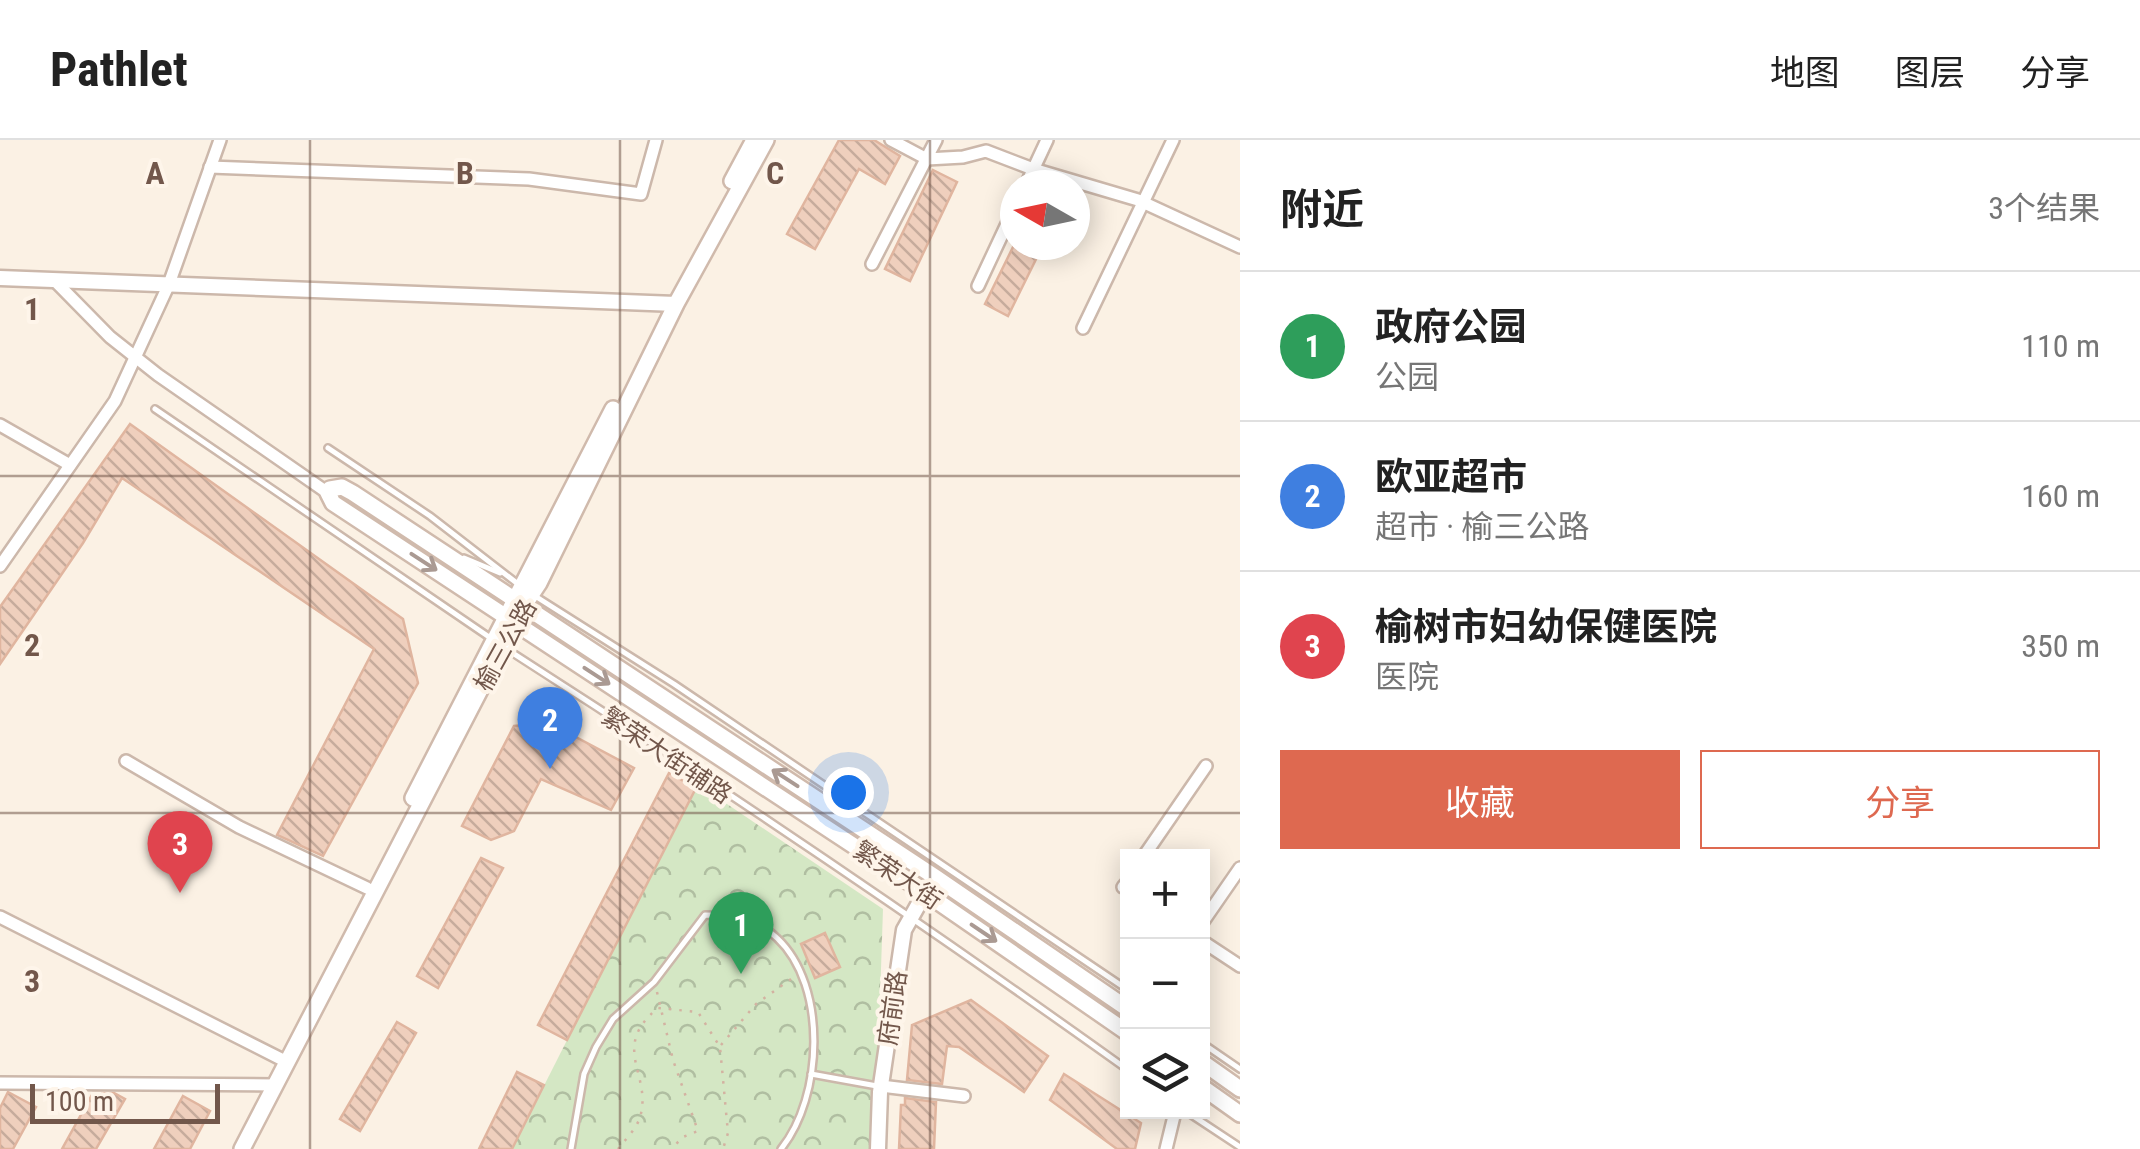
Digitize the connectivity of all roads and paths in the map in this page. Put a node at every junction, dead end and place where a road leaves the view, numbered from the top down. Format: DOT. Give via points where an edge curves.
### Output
graph roads {
  1 [pos="220,140"];
  2 [pos="656,140"];
  3 [pos="891,140"];
  4 [pos="936,140"];
  5 [pos="1047,140"];
  6 [pos="1173,140"];
  7 [pos="760,141"];
  8 [pos="927,159"];
  9 [pos="210,167"];
  10 [pos="1033,169"];
  11 [pos="1143,202"];
  12 [pos="1000,239"];
  13 [pos="1240,247"];
  14 [pos="872,264"];
  15 [pos="0,278"];
  16 [pos="54,280"];
  17 [pos="169,284"];
  18 [pos="978,286"];
  19 [pos="672,304"];
  20 [pos="1083,328"];
  21 [pos="136,358"];
  22 [pos="155,409"];
  23 [pos="0,425"];
  24 [pos="328,448"];
  25 [pos="70,466"];
  26 [pos="328,493"];
  27 [pos="429,544"];
  28 [pos="0,566"];
  29 [pos="507,576"];
  30 [pos="518,604"];
  31 [pos="497,643"];
  32 [pos="126,761"];
  33 [pos="1206,766"];
  34 [pos="1149,849"];
  35 [pos="1240,868"];
  36 [pos="936,876"];
  37 [pos="367,888"];
  38 [pos="924,892"];
  39 [pos="1210,911"];
  40 [pos="0,916"];
  41 [pos="910,918"];
  42 [pos="1210,945"];
  43 [pos="1240,966"];
  44 [pos="800,972"];
  45 [pos="654,982"];
  46 [pos="1120,985"];
  47 [pos="1120,1002"];
  48 [pos="663,1008"];
  49 [pos="1122,1029"];
  50 [pos="720,1046"];
  51 [pos="1210,1048"];
  52 [pos="283,1060"];
  53 [pos="1120,1064"];
  54 [pos="1210,1068"];
  55 [pos="1240,1069"];
  56 [pos="811,1074"];
  57 [pos="0,1083"];
  58 [pos="270,1085"];
  59 [pos="880,1086"];
  60 [pos="1240,1089"];
  61 [pos="1210,1093"];
  62 [pos="964,1096"];
  63 [pos="1240,1114"];
  64 [pos="1173,1119"];
  65 [pos="1198,1119"];
  66 [pos="1240,1147"];
  67 [pos="231,1149"];
  68 [pos="242,1149"];
  69 [pos="571,1149"];
  70 [pos="618,1149"];
  71 [pos="670,1149"];
  72 [pos="724,1149"];
  73 [pos="781,1149"];
  74 [pos="878,1149"];
  75 [pos="1166,1149"];
  1 -- 9 [label="street"];
  2 -- 9 [label="street" via="641,194 529,179"];
  3 -- 8 [label="street"];
  4 -- 8 [label="street"];
  5 -- 10 [label="street"];
  6 -- 11 [label="street"];
  7 -- 19 [label="main road, 榆三公路"];
  8 -- 10 [label="street" via="986,151"];
  8 -- 14 [label="street"];
  9 -- 17 [label="street"];
  10 -- 11 [label="street"];
  11 -- 13 [label="street"];
  11 -- 20 [label="street"];
  12 -- 18 [label="street"];
  15 -- 16 [label="street"];
  16 -- 17 [label="street"];
  16 -- 21 [label="street"];
  17 -- 19 [label="street"];
  17 -- 21 [label="street"];
  19 -- 30 [label="main road, 榆三公路"];
  21 -- 25 [label="street" via="115,402"];
  21 -- 26 [label="street"];
  22 -- 31 [label="lane, 繁荣大街辅路"];
  23 -- 25 [label="street"];
  24 -- 29 [label="lane"];
  25 -- 28 [label="street"];
  26 -- 27 [label="main road" via="342,486"];
  26 -- 30 [label="main road, one-way" via="333,504"];
  27 -- 29 [label="lane"];
  27 -- 30 [label="main road"];
  29 -- 30 [label="lane"];
  30 -- 31 [label="main road, 榆三公路"];
  36 -- 30 [label="main road, 繁荣大街, one-way"];
  30 -- 38 [label="main road, 繁荣大街, one-way"];
  30 -- 46 [label="lane" via="674,684"];
  31 -- 37 [label="main road, 榆三公路"];
  31 -- 41 [label="lane, 繁荣大街辅路"];
  31 -- 52 [label="main road, 榆三公路"];
  32 -- 37 [label="street" via="240,827"];
  33 -- 34 [label="street"];
  35 -- 39 [label="street"];
  36 -- 38 [label="street, 府前路"];
  36 -- 47 [label="main road, 繁荣大街"];
  37 -- 52 [label="main road, 榆三公路"];
  38 -- 41 [label="street, 府前路"];
  38 -- 49 [label="main road, 繁荣大街, one-way"];
  40 -- 52 [label="street"];
  41 -- 53 [label="lane, 繁荣大街辅路"];
  41 -- 59 [label="street, 府前路"];
  42 -- 43 [label="street"];
  44 -- 45 [label="lane" via="778,938 750,920 705,915"];
  44 -- 50 [label="path" via="756,1004"];
  44 -- 56 [label="lane" via="813,1005"];
  45 -- 48 [label="path"];
  45 -- 69 [label="lane" via="613,1019 596,1047 584,1074"];
  48 -- 50 [label="path" via="698,1012"];
  48 -- 70 [label="path" via="644,1019 635,1037 641,1116"];
  48 -- 71 [label="path" via="698,1131"];
  50 -- 72 [label="path"];
  51 -- 55 [label="lane"];
  52 -- 58 [label="main road, 榆三公路"];
  54 -- 60 [label="main road"];
  56 -- 59 [label="lane"];
  56 -- 73 [label="lane" via="801,1114"];
  57 -- 58 [label="street"];
  58 -- 67 [label="main road, 榆三公路"];
  58 -- 68 [label="main road, 榆三公路"];
  59 -- 62 [label="street"];
  59 -- 74 [label="street, 府前路"];
  61 -- 63 [label="main road"];
  64 -- 75 [label="street"];
  65 -- 66 [label="lane"];
}
